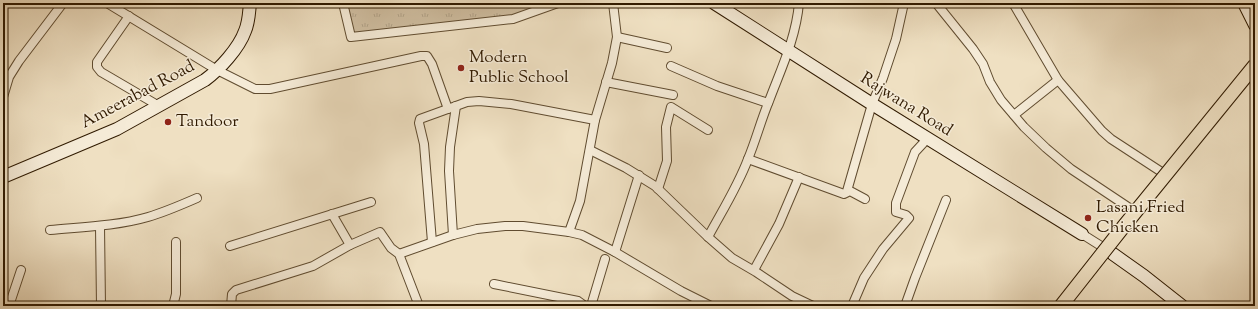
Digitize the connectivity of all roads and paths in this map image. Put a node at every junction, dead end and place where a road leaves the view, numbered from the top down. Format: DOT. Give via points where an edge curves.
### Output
graph roads {
  1 [pos="63,3"];
  2 [pos="107,3"];
  3 [pos="250,3"];
  4 [pos="343,3"];
  5 [pos="558,3"];
  6 [pos="613,3"];
  7 [pos="714,3"];
  8 [pos="799,3"];
  9 [pos="904,3"];
  10 [pos="936,3"];
  11 [pos="1013,3"];
  12 [pos="1244,3"];
  13 [pos="129,16"];
  14 [pos="1255,25"];
  15 [pos="617,37"];
  16 [pos="667,48"];
  17 [pos="789,51"];
  18 [pos="1255,65"];
  19 [pos="671,66"];
  20 [pos="217,70"];
  21 [pos="6,76"];
  22 [pos="1255,77"];
  23 [pos="1058,80"];
  24 [pos="606,82"];
  25 [pos="673,95"];
  26 [pos="3,97"];
  27 [pos="768,103"];
  28 [pos="872,104"];
  29 [pos="159,106"];
  30 [pos="452,107"];
  31 [pos="1014,115"];
  32 [pos="595,120"];
  33 [pos="708,130"];
  34 [pos="928,138"];
  35 [pos="590,150"];
  36 [pos="748,159"];
  37 [pos="1160,171"];
  38 [pos="639,175"];
  39 [pos="3,177"];
  40 [pos="799,177"];
  41 [pos="658,189"];
  42 [pos="847,191"];
  43 [pos="197,198"];
  44 [pos="865,199"];
  45 [pos="946,200"];
  46 [pos="371,202"];
  47 [pos="1131,209"];
  48 [pos="332,214"];
  49 [pos="100,226"];
  50 [pos="50,230"];
  51 [pos="568,232"];
  52 [pos="453,234"];
  53 [pos="1082,234"];
  54 [pos="708,237"];
  55 [pos="176,242"];
  56 [pos="432,242"];
  57 [pos="350,245"];
  58 [pos="230,246"];
  59 [pos="615,252"];
  60 [pos="399,254"];
  61 [pos="1113,254"];
  62 [pos="605,259"];
  63 [pos="21,270"];
  64 [pos="754,270"];
  65 [pos="494,284"];
  66 [pos="9,306"];
  67 [pos="101,306"];
  68 [pos="173,306"];
  69 [pos="230,306"];
  70 [pos="419,306"];
  71 [pos="585,306"];
  72 [pos="591,306"];
  73 [pos="711,306"];
  74 [pos="813,306"];
  75 [pos="852,306"];
  76 [pos="905,306"];
  77 [pos="1061,306"];
  78 [pos="1071,306"];
  79 [pos="1182,306"];
  1 -- 21 [label="street"];
  2 -- 13 [label="street"];
  3 -- 20 [label="street, Ameerabad Road" via="242,38"];
  4 -- 5 [label="street" via="351,37 513,19"];
  6 -- 15 [label="street"];
  7 -- 17 [label="street, Rajwana Road"];
  8 -- 17 [label="street"];
  9 -- 28 [label="street" via="896,39"];
  10 -- 31 [label="street" via="983,64 990,82"];
  11 -- 23 [label="street"];
  12 -- 14 [label="street"];
  13 -- 20 [label="street"];
  13 -- 29 [label="street" via="97,62 97,67 101,72"];
  15 -- 16 [label="street"];
  15 -- 24 [label="street"];
  17 -- 27 [label="street"];
  17 -- 28 [label="street, Rajwana Road"];
  18 -- 77 [label="main road, bridge"];
  19 -- 27 [label="street" via="717,86"];
  20 -- 29 [label="street, Ameerabad Road" via="205,80"];
  20 -- 30 [label="street" via="255,89 270,89 427,56"];
  21 -- 26 [label="street"];
  22 -- 78 [label="main road"];
  23 -- 31 [label="street"];
  23 -- 37 [label="street" via="1102,131"];
  24 -- 25 [label="street"];
  24 -- 32 [label="street"];
  27 -- 36 [label="street"];
  28 -- 34 [label="street, Rajwana Road"];
  28 -- 42 [label="street"];
  29 -- 39 [label="street, Ameerabad Road" via="117,129"];
  30 -- 32 [label="street" via="479,101 491,102"];
  30 -- 52 [label="street" via="448,170"];
  30 -- 56 [label="street" via="419,121 424,144"];
  31 -- 47 [label="street" via="1070,168"];
  32 -- 35 [label="street"];
  33 -- 41 [label="street" via="671,107 666,127 667,162"];
  34 -- 53 [label="street, Rajwana Road"];
  34 -- 75 [label="street" via="915,152 896,203 896,212 909,218 883,249 864,278"];
  35 -- 38 [label="street"];
  35 -- 51 [label="street" via="580,201"];
  36 -- 40 [label="street"];
  36 -- 54 [label="street" via="734,191"];
  38 -- 41 [label="street"];
  38 -- 59 [label="street"];
  40 -- 42 [label="street" via="844,194"];
  40 -- 64 [label="street" via="779,224"];
  41 -- 54 [label="street"];
  42 -- 44 [label="street"];
  43 -- 49 [label="street" via="146,217"];
  45 -- 76 [label="street"];
  46 -- 48 [label="street"];
  48 -- 57 [label="street"];
  48 -- 58 [label="street"];
  49 -- 50 [label="street"];
  49 -- 67 [label="street"];
  51 -- 52 [label="street" via="505,226"];
  51 -- 59 [label="street"];
  52 -- 56 [label="street"];
  53 -- 61 [label="street"];
  54 -- 64 [label="street" via="732,258"];
  55 -- 68 [label="street" via="176,294"];
  56 -- 60 [label="street"];
  57 -- 60 [label="street" via="380,232 391,248"];
  57 -- 69 [label="street" via="313,266 236,290 232,294"];
  59 -- 73 [label="street" via="681,292"];
  60 -- 70 [label="street"];
  61 -- 79 [label="street"];
  62 -- 72 [label="street"];
  63 -- 66 [label="street"];
  64 -- 74 [label="street" via="792,296"];
  65 -- 71 [label="street" via="578,300"];
}
